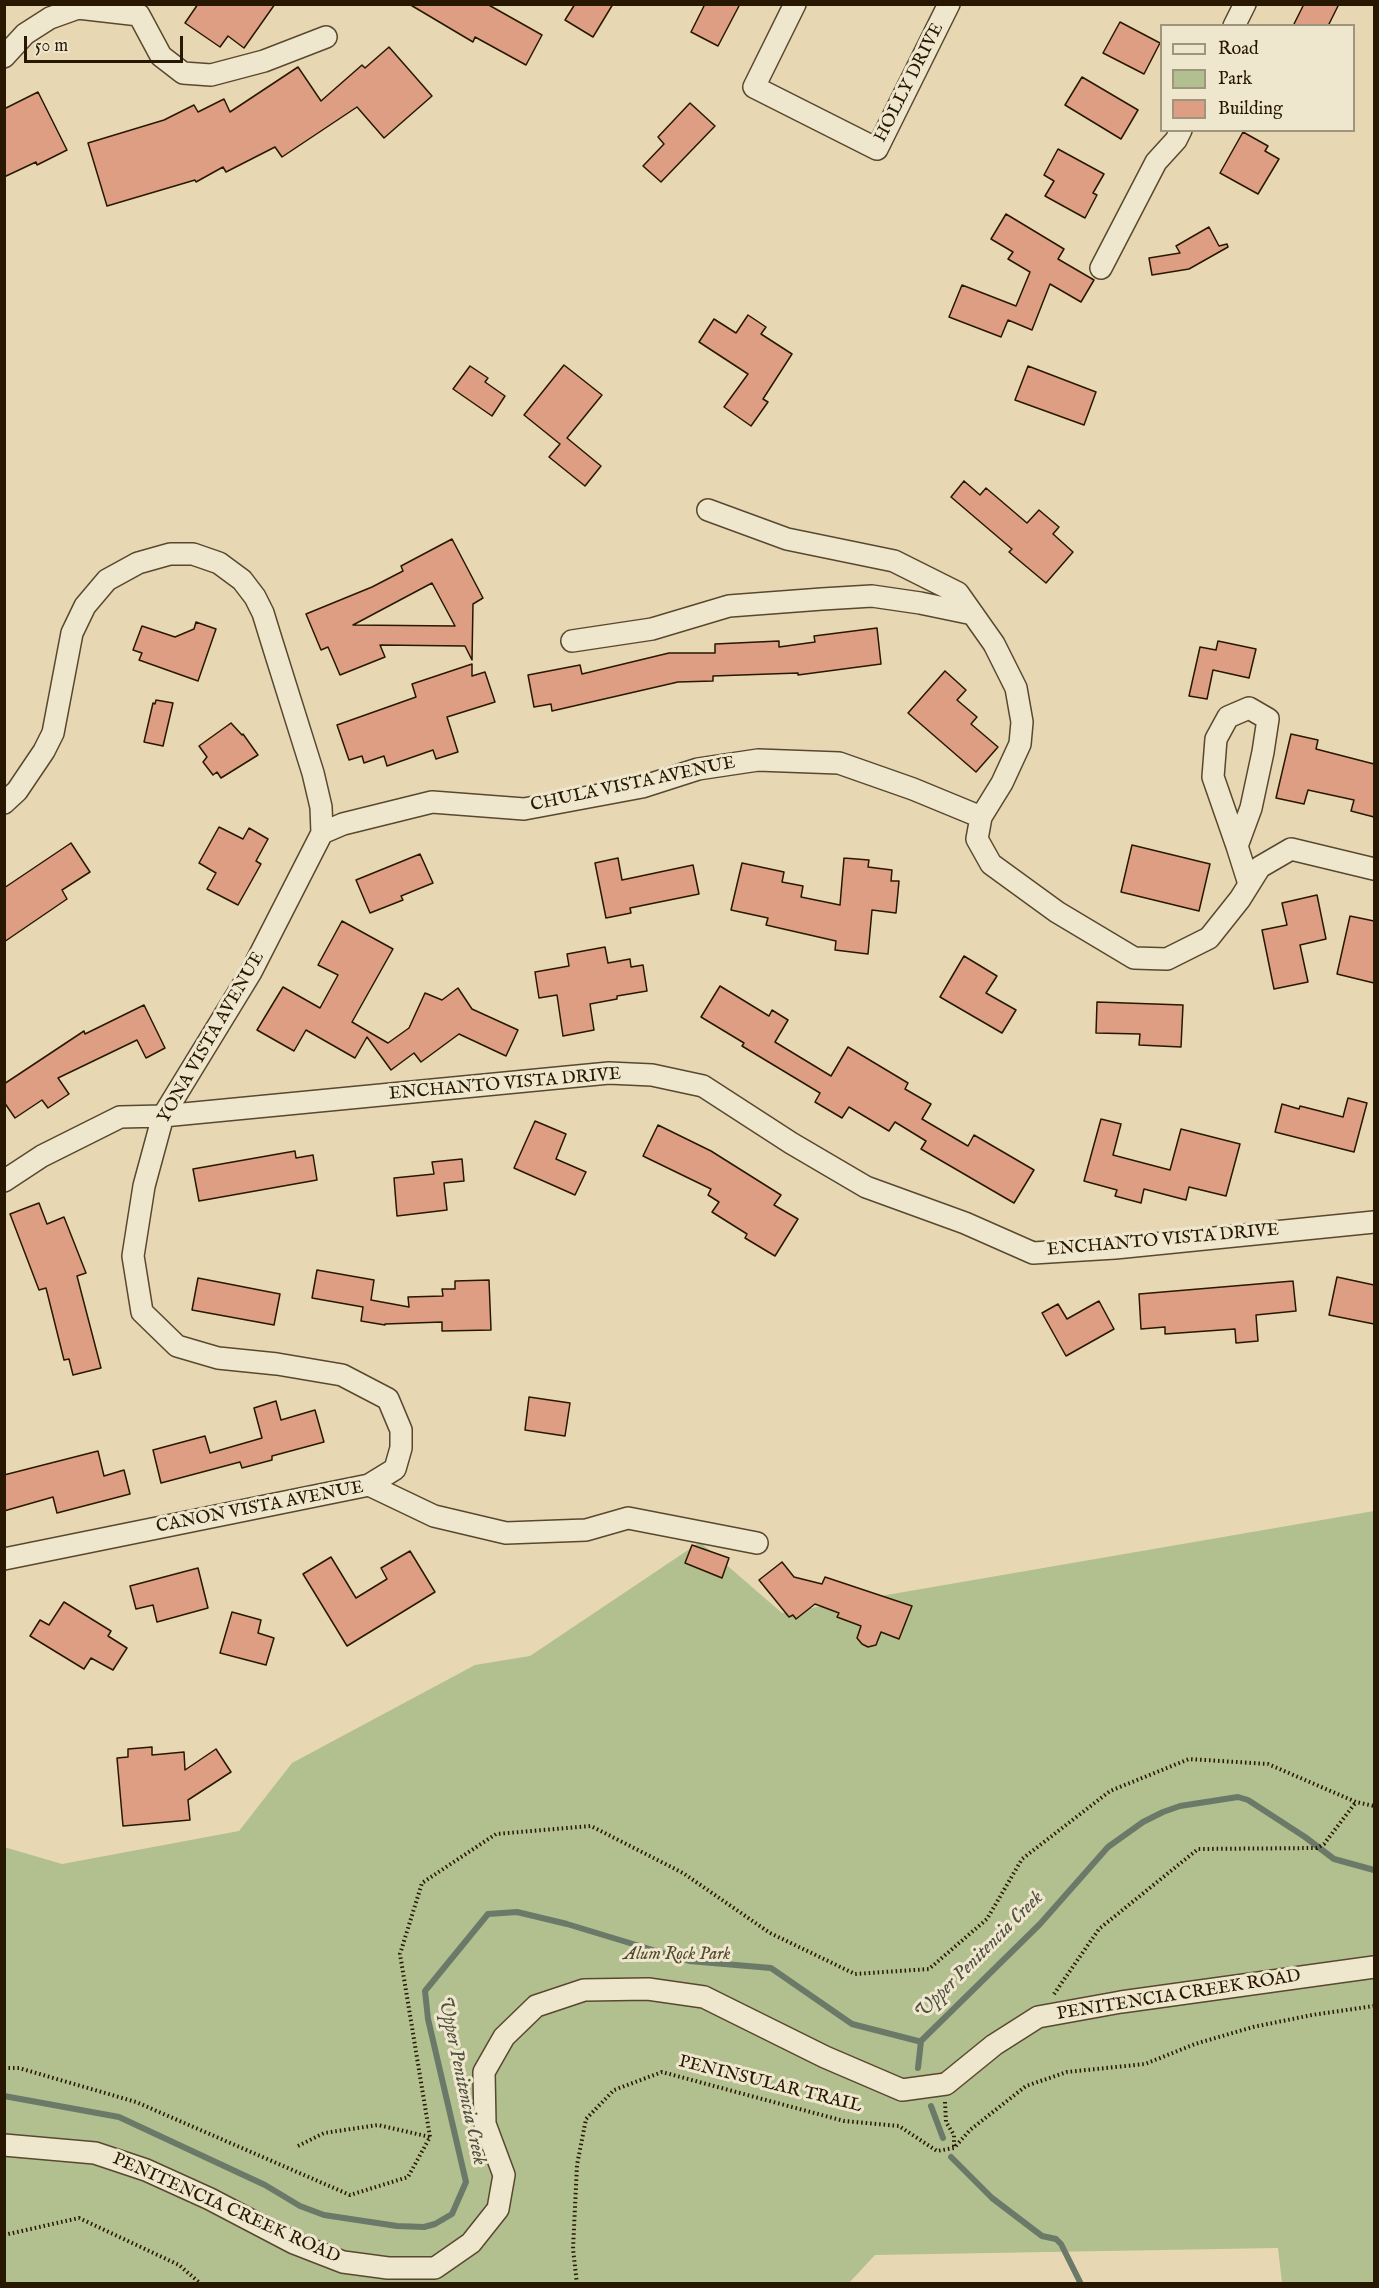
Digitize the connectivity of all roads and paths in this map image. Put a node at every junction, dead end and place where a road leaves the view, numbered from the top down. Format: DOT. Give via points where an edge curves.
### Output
graph roads {
  1 [pos="795,4"];
  2 [pos="949,4"];
  3 [pos="1245,4"];
  4 [pos="143,10"];
  5 [pos="1235,24"];
  6 [pos="326,37"];
  7 [pos="4,57"];
  8 [pos="1180,132"];
  9 [pos="1101,268"];
  10 [pos="708,510"];
  11 [pos="973,614"];
  12 [pos="572,640"];
  13 [pos="4,803"];
  14 [pos="981,817"];
  15 [pos="322,833"];
  16 [pos="1237,846"];
  17 [pos="1374,869"];
  18 [pos="1249,884"];
  19 [pos="163,1116"];
  20 [pos="4,1181"];
  21 [pos="1374,1222"];
  22 [pos="369,1485"];
  23 [pos="758,1543"];
  24 [pos="4,1559"];
  25 [pos="1356,1802"];
  26 [pos="1374,1806"];
  27 [pos="1374,1967"];
  28 [pos="1374,2006"];
  29 [pos="1038,2017"];
  30 [pos="4,2068"];
  31 [pos="946,2084"];
  32 [pos="430,2137"];
  33 [pos="4,2145"];
  34 [pos="298,2146"];
  35 [pos="954,2148"];
  36 [pos="4,2235"];
  37 [pos="201,2283"];
  38 [pos="577,2283"];
  1 -- 2 [label="street, HOLLY DRIVE" via="754,87 877,149"];
  3 -- 5 [label="street"];
  4 -- 6 [label="street" via="161,56 183,73 211,75 264,61"];
  4 -- 7 [label="street" via="78,8 50,18 25,34"];
  8 -- 9 [label="street" via="1156,162"];
  10 -- 11 [label="street" via="787,539 894,561 958,593"];
  11 -- 12 [label="street" via="872,596 822,599 729,606 652,629"];
  11 -- 14 [label="street" via="994,644 1016,688 1022,722 1020,744"];
  13 -- 15 [label="street" via="53,733 72,633 85,606 107,580 138,562 170,554 194,554 219,563 242,580 263,613 313,773"];
  14 -- 15 [label="street, CHULA VISTA AVENUE" via="839,763 758,760 698,769 642,787 524,808 432,802"];
  14 -- 18 [label="street" via="977,839 991,864 1057,912 1134,958 1167,959 1209,938"];
  15 -- 19 [label="street, YONA VISTA AVENUE" via="251,972"];
  16 -- 16 [label="street" via="1251,808 1268,719 1249,708 1228,717 1216,739 1213,777"];
  16 -- 18 [label="street"];
  17 -- 18 [label="street" via="1291,849 1260,867"];
  19 -- 20 [label="street, ENCHANTO VISTA DRIVE" via="120,1117 42,1156"];
  19 -- 21 [label="street, ENCHANTO VISTA DRIVE" via="609,1073 652,1075 704,1086 866,1187 1033,1253"];
  19 -- 22 [label="street, YONA VISTA AVENUE" via="144,1186 133,1256 142,1311 177,1346 218,1358 342,1375 388,1398 401,1430 401,1448 394,1469"];
  22 -- 23 [label="street, CANON VISTA AVENUE" via="434,1516 506,1533 586,1530 628,1518"];
  22 -- 24 [label="street, CANON VISTA AVENUE"];
  25 -- 26 [label="path"];
  25 -- 29 [label="path" via="1317,1848 1198,1849 1099,1929"];
  25 -- 32 [label="path" via="1268,1764 1189,1758 1110,1791 1022,1859 987,1919 929,1969 855,1974 770,1933 683,1873 591,1826 496,1834 422,1883 400,1954"];
  27 -- 29 [label="street, PENITENCIA CREEK ROAD"];
  28 -- 35 [label="path" via="1253,2027 1145,2064 1067,2072 1026,2086 970,2130"];
  29 -- 31 [label="street, PENITENCIA CREEK ROAD" via="994,2045"];
  30 -- 32 [label="path" via="19,2068 136,2102 350,2195 408,2177"];
  31 -- 33 [label="street, PENITENCIA CREEK ROAD" via="902,2090 704,1997 648,1989 584,1990 536,2006 504,2037 484,2072 485,2124 504,2175 498,2209 471,2243 435,2268 388,2268 343,2262 125,2163 95,2153"];
  31 -- 35 [label="path" via="946,2122 954,2135"];
  32 -- 34 [label="path" via="378,2125 324,2133"];
  35 -- 38 [label="path, PENINSULAR TRAIL" via="937,2151 899,2126 844,2121 662,2072 614,2090 586,2119 577,2165 573,2249"];
  36 -- 37 [label="path" via="79,2218 179,2265"];
}
